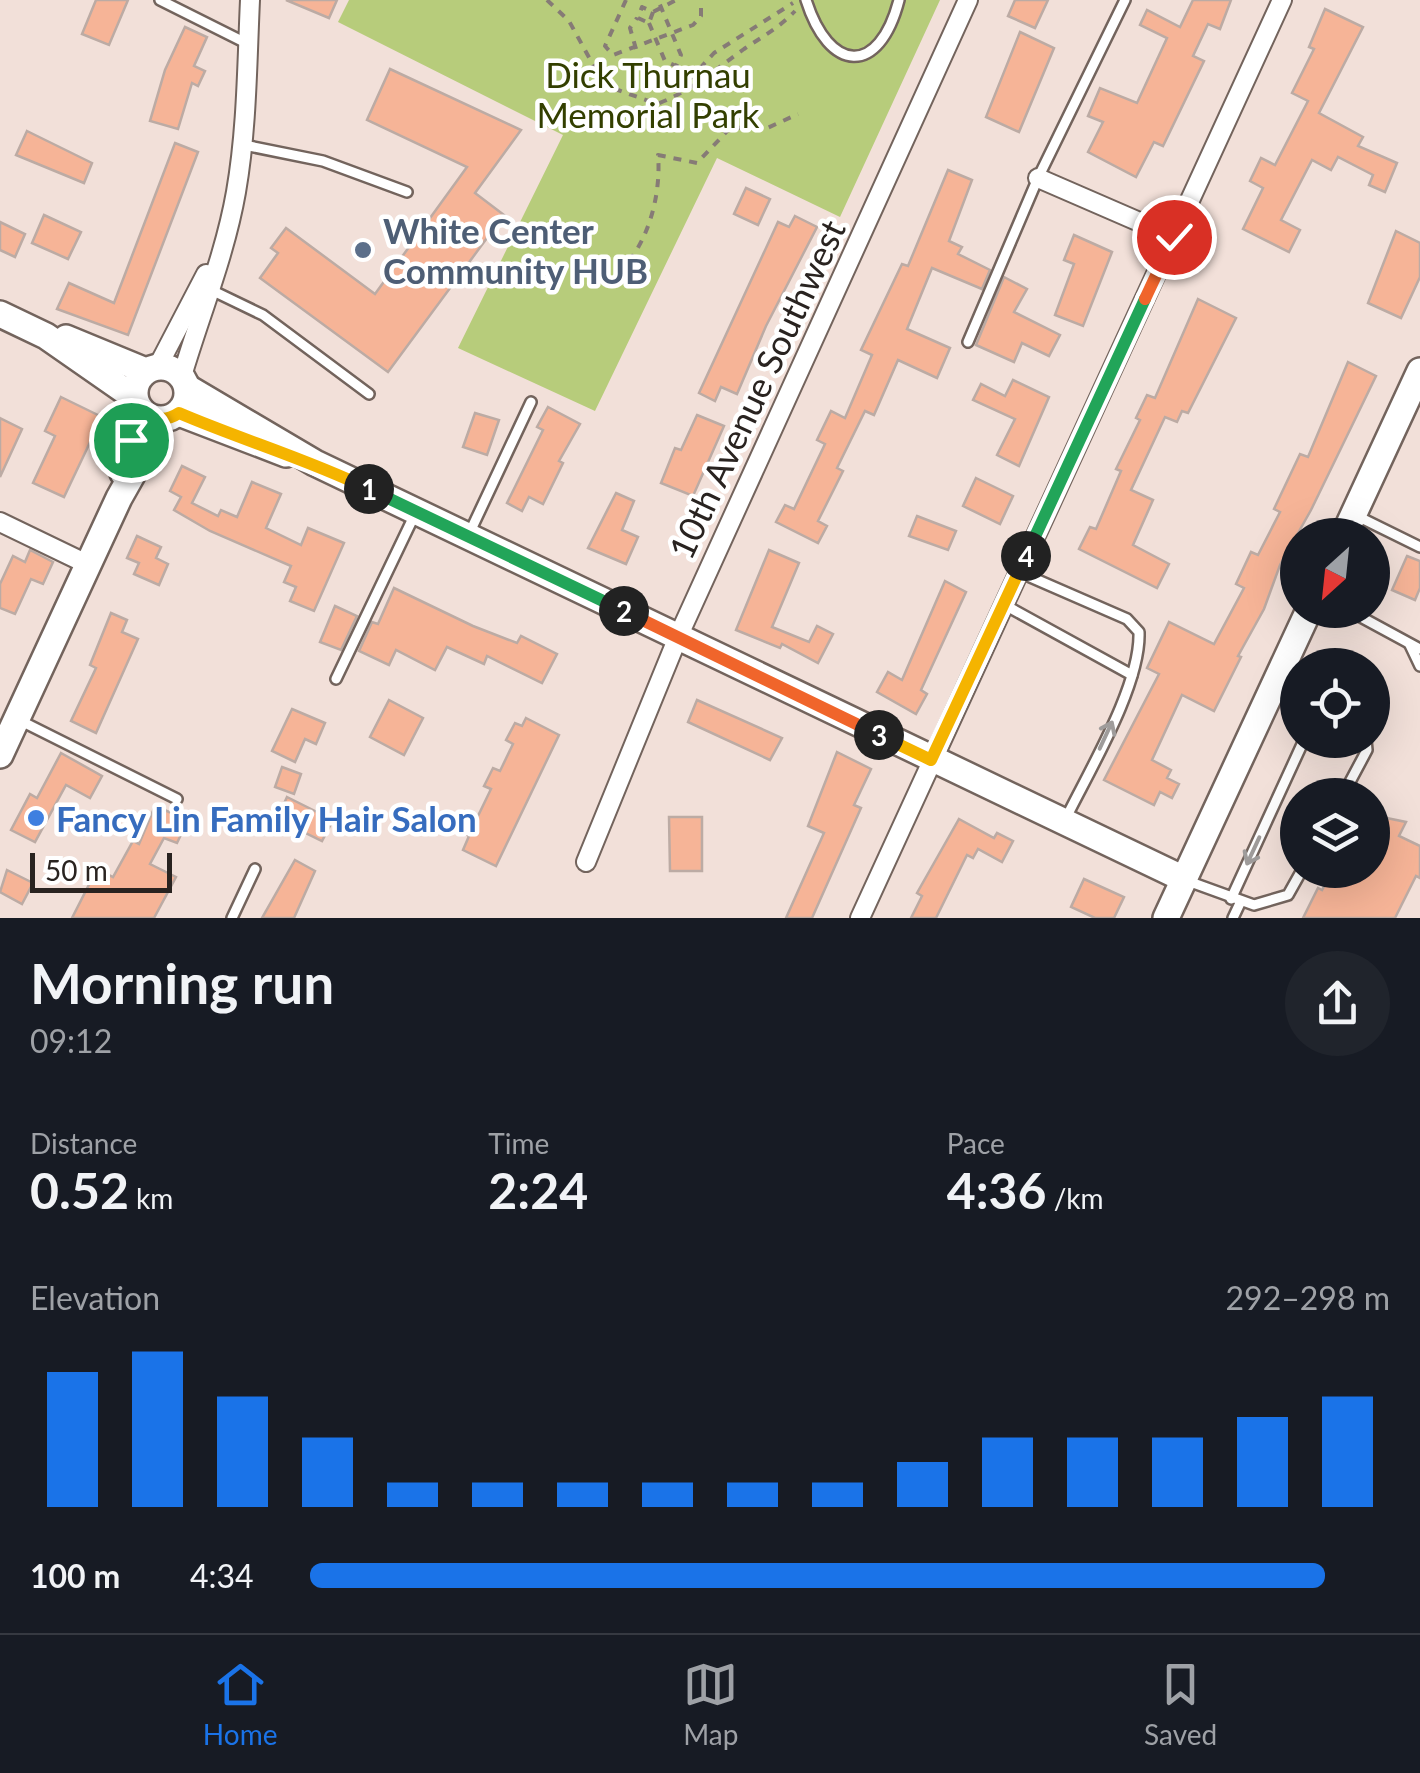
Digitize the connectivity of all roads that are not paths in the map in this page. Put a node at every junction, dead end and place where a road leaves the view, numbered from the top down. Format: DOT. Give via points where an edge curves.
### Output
graph roads {
  1 [pos="160,0"];
  2 [pos="250,0"];
  3 [pos="802,0"];
  4 [pos="899,0"];
  5 [pos="968,0"];
  6 [pos="1125,0"];
  7 [pos="1282,0"];
  8 [pos="248,44"];
  9 [pos="244,145"];
  10 [pos="1038,178"];
  11 [pos="407,192"];
  12 [pos="1174,237"];
  13 [pos="205,288"];
  14 [pos="0,314"];
  15 [pos="968,342"];
  16 [pos="1420,372"];
  17 [pos="161,393"];
  18 [pos="369,394"];
  19 [pos="530,402"];
  20 [pos="416,511"];
  21 [pos="1351,518"];
  22 [pos="0,522"];
  23 [pos="468,536"];
  24 [pos="1390,537"];
  25 [pos="1420,546"];
  26 [pos="87,564"];
  27 [pos="1018,572"];
  28 [pos="1004,604"];
  29 [pos="1301,628"];
  30 [pos="1381,628"];
  31 [pos="678,637"];
  32 [pos="1415,647"];
  33 [pos="1420,666"];
  34 [pos="1132,675"];
  35 [pos="336,679"];
  36 [pos="16,718"];
  37 [pos="0,754"];
  38 [pos="1296,758"];
  39 [pos="931,760"];
  40 [pos="178,799"];
  41 [pos="1064,822"];
  42 [pos="586,862"];
  43 [pos="256,869"];
  44 [pos="1184,879"];
  45 [pos="1292,888"];
  46 [pos="1236,900"];
  47 [pos="232,918"];
  48 [pos="860,918"];
  49 [pos="1166,918"];
  50 [pos="1233,918"];
  1 -- 8 [label="lane"];
  2 -- 8 [label="street"];
  3 -- 4 [label="lane" via="834,51 856,56 876,50"];
  5 -- 31 [label="street, 10th Avenue Southwest"];
  6 -- 10 [label="lane"];
  7 -- 12 [label="street"];
  8 -- 9 [label="street"];
  9 -- 11 [label="lane" via="323,160"];
  9 -- 13 [label="street" via="222,254"];
  10 -- 12 [label="street"];
  10 -- 15 [label="lane"];
  12 -- 27 [label="street"];
  13 -- 17 [label="street"];
  13 -- 17 [label="street"];
  13 -- 18 [label="lane" via="263,316"];
  14 -- 17 [label="street" via="46,336 74,338"];
  16 -- 21 [label="street"];
  17 -- 20 [label="street"];
  17 -- 26 [label="street"];
  19 -- 23 [label="lane"];
  20 -- 23 [label="street"];
  20 -- 35 [label="lane"];
  22 -- 26 [label="street"];
  23 -- 31 [label="street"];
  24 -- 25 [label="lane"];
  26 -- 36 [label="street"];
  27 -- 28 [label="street"];
  27 -- 34 [label="lane" via="1126,620 1139,632"];
  28 -- 34 [label="lane"];
  28 -- 39 [label="street"];
  29 -- 44 [label="street"];
  30 -- 32 [label="lane"];
  31 -- 39 [label="street"];
  31 -- 42 [label="street, 10th Avenue Southwest"];
  32 -- 33 [label="lane"];
  41 -- 34 [label="lane, one-way"];
  36 -- 37 [label="street"];
  36 -- 40 [label="lane"];
  38 -- 46 [label="lane, one-way"];
  39 -- 41 [label="street"];
  39 -- 48 [label="street"];
  41 -- 44 [label="street"];
  43 -- 47 [label="lane"];
  44 -- 46 [label="lane"];
  44 -- 49 [label="street"];
  45 -- 46 [label="lane" via="1254,905"];
  46 -- 50 [label="lane"];
}
